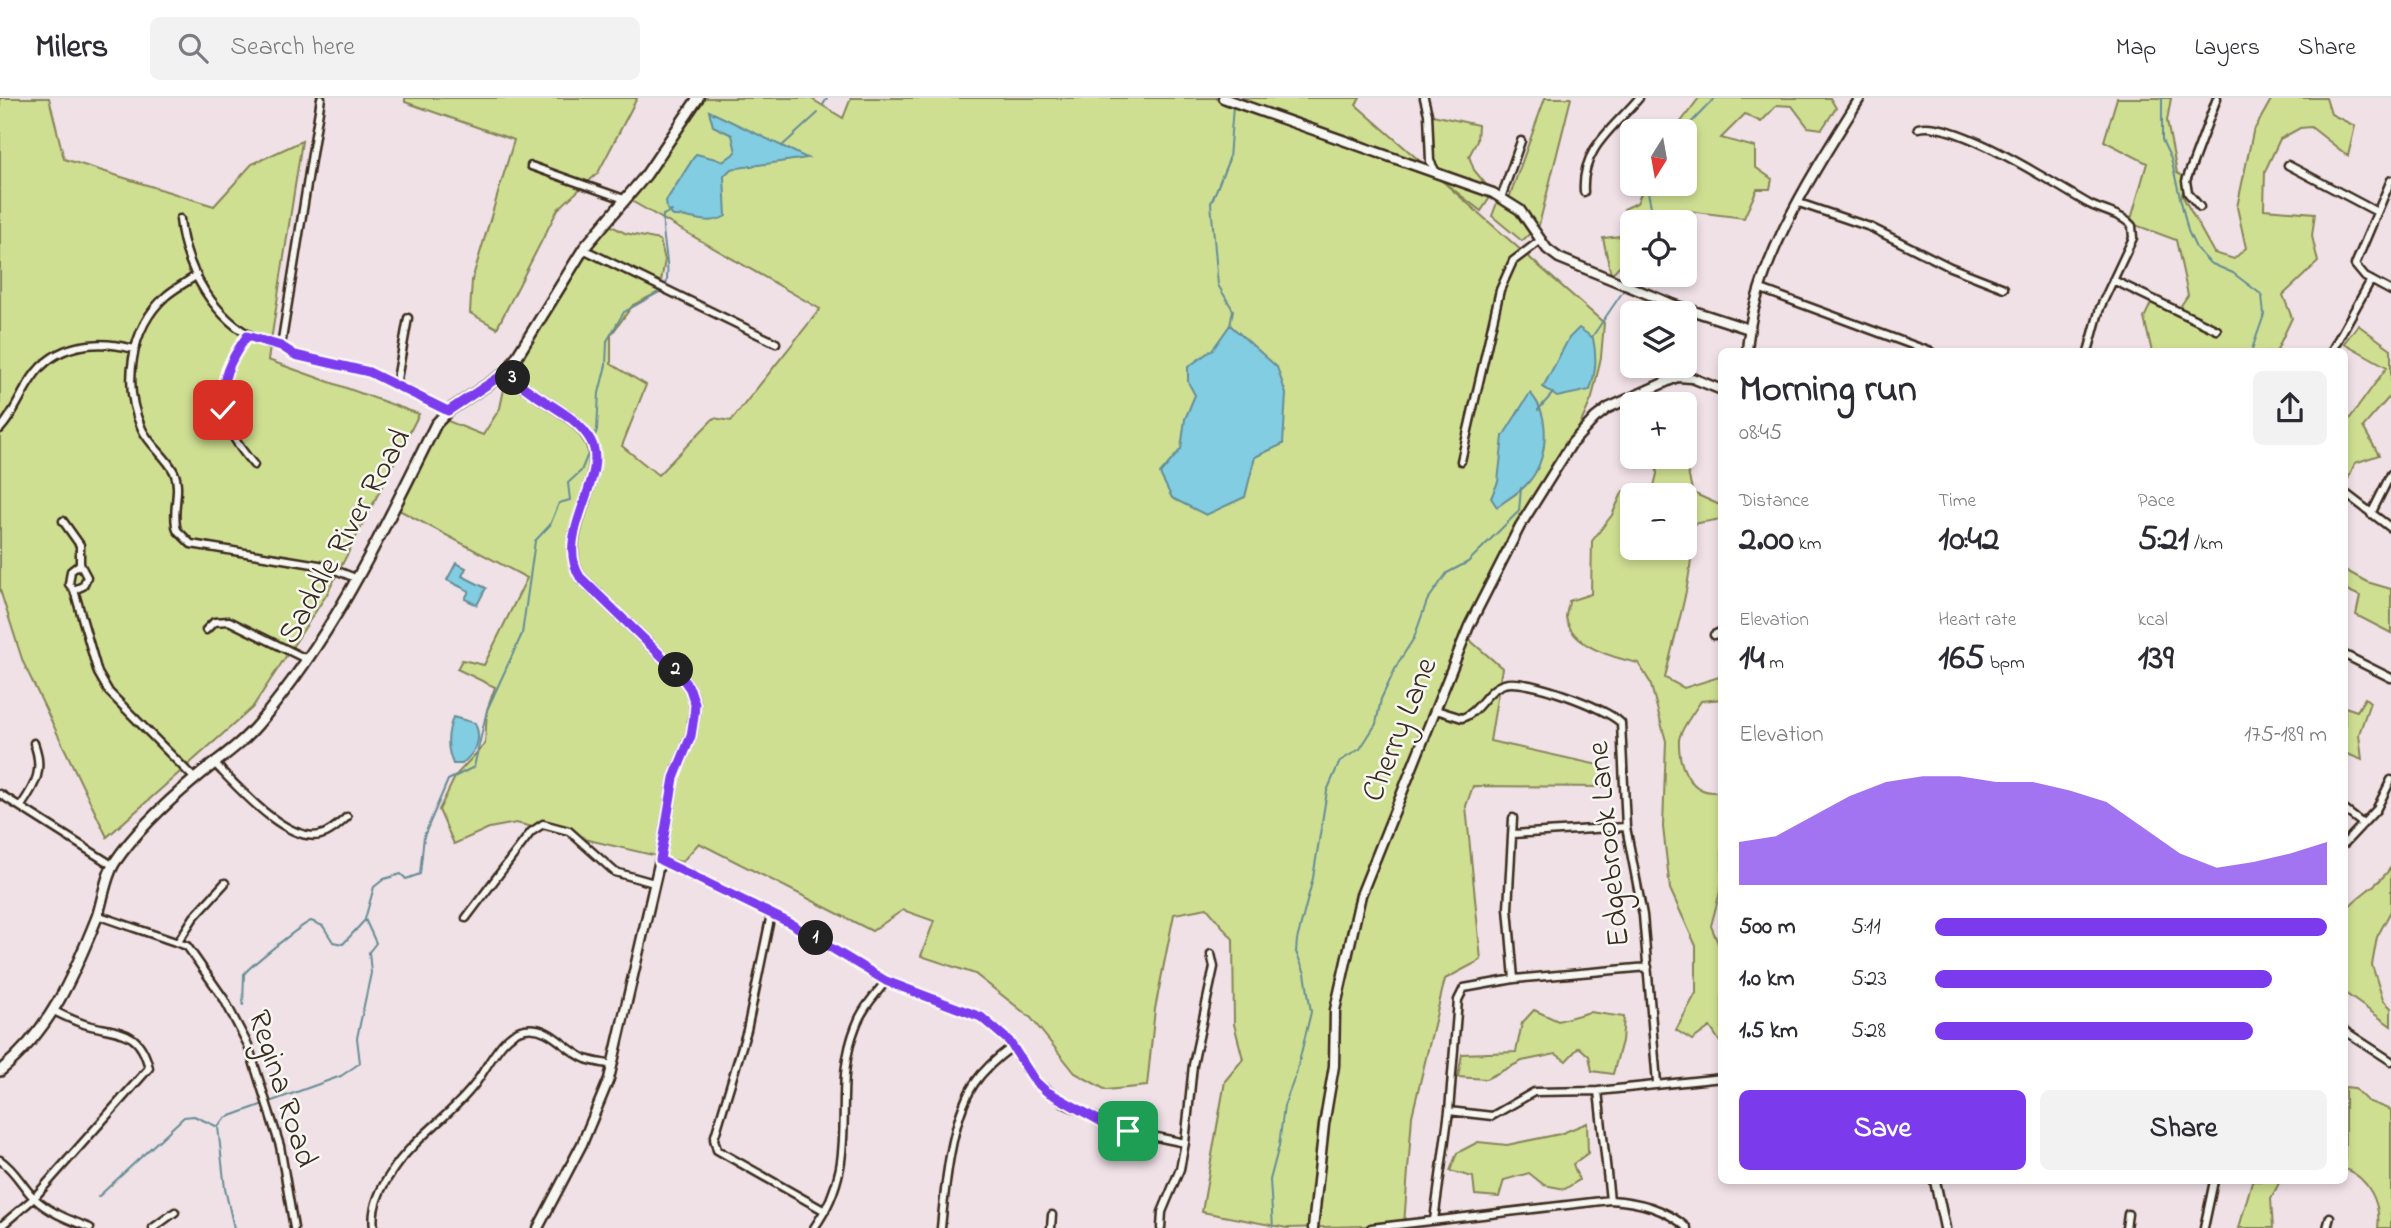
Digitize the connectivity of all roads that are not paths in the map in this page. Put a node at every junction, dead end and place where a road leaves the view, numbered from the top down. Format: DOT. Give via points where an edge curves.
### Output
graph roads {
  1 [pos="321,98"];
  2 [pos="698,98"];
  3 [pos="1223,98"];
  4 [pos="1424,98"];
  5 [pos="1639,98"];
  6 [pos="1860,98"];
  7 [pos="2217,98"];
  8 [pos="1918,128"];
  9 [pos="1521,141"];
  10 [pos="2288,165"];
  11 [pos="531,166"];
  12 [pos="1438,176"];
  13 [pos="2391,180"];
  14 [pos="1584,192"];
  15 [pos="1501,198"];
  16 [pos="624,199"];
  17 [pos="1799,203"];
  18 [pos="2200,207"];
  19 [pos="2377,212"];
  20 [pos="180,219"];
  21 [pos="1541,240"];
  22 [pos="583,249"];
  23 [pos="197,275"];
  24 [pos="2371,280"];
  25 [pos="2113,281"];
  26 [pos="2004,288"];
  27 [pos="1761,289"];
  28 [pos="2391,290"];
  29 [pos="408,318"];
  30 [pos="1749,329"];
  31 [pos="2217,330"];
  32 [pos="247,336"];
  33 [pos="776,343"];
  34 [pos="281,346"];
  35 [pos="1747,348"];
  36 [pos="1920,348"];
  37 [pos="2089,348"];
  38 [pos="2333,348"];
  39 [pos="134,349"];
  40 [pos="508,371"];
  41 [pos="396,384"];
  42 [pos="1718,388"];
  43 [pos="448,411"];
  44 [pos="0,429"];
  45 [pos="1461,461"];
  46 [pos="254,465"];
  47 [pos="2391,474"];
  48 [pos="2348,496"];
  49 [pos="2371,514"];
  50 [pos="63,521"];
  51 [pos="2391,528"];
  52 [pos="80,564"];
  53 [pos="358,579"];
  54 [pos="74,590"];
  55 [pos="206,630"];
  56 [pos="1718,633"];
  57 [pos="1714,635"];
  58 [pos="2348,656"];
  59 [pos="308,660"];
  60 [pos="2391,678"];
  61 [pos="1436,710"];
  62 [pos="34,743"];
  63 [pos="215,764"];
  64 [pos="195,779"];
  65 [pos="2391,780"];
  66 [pos="0,794"];
  67 [pos="21,806"];
  68 [pos="2348,812"];
  69 [pos="347,817"];
  70 [pos="1513,818"];
  71 [pos="2363,824"];
  72 [pos="1626,827"];
  73 [pos="1513,834"];
  74 [pos="2348,839"];
  75 [pos="660,860"];
  76 [pos="112,865"];
  77 [pos="225,883"];
  78 [pos="654,883"];
  79 [pos="771,914"];
  80 [pos="97,915"];
  81 [pos="466,918"];
  82 [pos="178,942"];
  83 [pos="1211,954"];
  84 [pos="1648,967"];
  85 [pos="1514,979"];
  86 [pos="886,981"];
  87 [pos="54,1011"];
  88 [pos="2348,1033"];
  89 [pos="1013,1046"];
  90 [pos="2391,1061"];
  91 [pos="612,1065"];
  92 [pos="0,1071"];
  93 [pos="1718,1078"];
  94 [pos="1657,1083"];
  95 [pos="1598,1091"];
  96 [pos="1449,1111"];
  97 [pos="1185,1143"];
  98 [pos="0,1160"];
  99 [pos="1936,1184"];
  100 [pos="2213,1184"];
  101 [pos="34,1198"];
  102 [pos="1610,1200"];
  103 [pos="825,1211"];
  104 [pos="175,1212"];
  105 [pos="2129,1214"];
  106 [pos="1052,1215"];
  107 [pos="2330,1217"];
  108 [pos="1434,1220"];
  109 [pos="0,1227"];
  110 [pos="90,1228"];
  111 [pos="153,1228"];
  112 [pos="294,1228"];
  113 [pos="374,1228"];
  114 [pos="538,1228"];
  115 [pos="814,1228"];
  116 [pos="941,1228"];
  117 [pos="1051,1228"];
  118 [pos="1161,1228"];
  119 [pos="1313,1228"];
  120 [pos="1371,1228"];
  121 [pos="1687,1228"];
  122 [pos="1945,1228"];
  123 [pos="2126,1228"];
  124 [pos="2204,1228"];
  125 [pos="2327,1228"];
  1 -- 34 [label="street"];
  2 -- 16 [label="main road, Saddle River Road" via="665,150"];
  3 -- 12 [label="street"];
  4 -- 12 [label="street" via="1430,161"];
  5 -- 14 [label="street" via="1593,149"];
  6 -- 17 [label="street"];
  7 -- 18 [label="street" via="2186,185"];
  8 -- 25 [label="street" via="1928,125 2029,167 2125,220 2132,226 2133,238"];
  9 -- 15 [label="street"];
  10 -- 19 [label="street"];
  11 -- 16 [label="street"];
  12 -- 15 [label="street"];
  13 -- 19 [label="street"];
  15 -- 21 [label="street" via="1520,210"];
  16 -- 22 [label="main road, Saddle River Road"];
  17 -- 26 [label="street" via="1870,227"];
  17 -- 27 [label="street"];
  19 -- 24 [label="street" via="2355,265"];
  20 -- 23 [label="street" via="186,253"];
  21 -- 30 [label="street" via="1566,262"];
  21 -- 45 [label="street" via="1513,261 1500,290"];
  22 -- 33 [label="street"];
  22 -- 40 [label="main road, Saddle River Road"];
  23 -- 32 [label="street" via="228,321"];
  23 -- 39 [label="street" via="156,307"];
  24 -- 28 [label="street"];
  24 -- 38 [label="street"];
  25 -- 31 [label="street"];
  25 -- 37 [label="street"];
  27 -- 30 [label="street"];
  27 -- 36 [label="street"];
  29 -- 41 [label="street"];
  30 -- 35 [label="street"];
  32 -- 34 [label="street"];
  32 -- 46 [label="street" via="230,360 221,393 226,426"];
  34 -- 41 [label="street" via="295,355 350,367"];
  39 -- 44 [label="street" via="103,342 54,357 39,368"];
  39 -- 53 [label="street" via="131,377 136,414 147,438 175,474 174,522 182,538 191,544 325,566"];
  40 -- 43 [label="main road, Saddle River Road"];
  40 -- 75 [label="street" via="582,430 594,451 573,541 574,567 678,672 695,704 691,736 674,778"];
  41 -- 43 [label="street"];
  42 -- 61 [label="street, Cherry Lane" via="1689,377 1670,380 1608,408 1572,443 1520,526 1469,626"];
  43 -- 53 [label="main road, Saddle River Road" via="436,424"];
  47 -- 49 [label="street"];
  48 -- 49 [label="street"];
  49 -- 51 [label="street"];
  50 -- 52 [label="street" via="80,545"];
  52 -- 54 [label="street" via="68,580"];
  52 -- 54 [label="street" via="87,577 83,586"];
  53 -- 59 [label="main road, Saddle River Road"];
  54 -- 64 [label="street" via="95,666 109,692"];
  55 -- 59 [label="street" via="214,622 229,621"];
  56 -- 57 [label="street"];
  58 -- 60 [label="street"];
  59 -- 63 [label="main road, Saddle River Road" via="258,724"];
  61 -- 72 [label="street, Edgebrook Lane" via="1462,718 1476,711 1496,688 1514,683 1615,716 1624,731"];
  61 -- 119 [label="street, Cherry Lane" via="1369,870 1358,908 1335,1010 1334,1066"];
  62 -- 67 [label="street" via="39,779"];
  63 -- 64 [label="main road, Saddle River Road"];
  63 -- 69 [label="street" via="296,832 321,835"];
  64 -- 76 [label="main road, Saddle River Road"];
  65 -- 71 [label="street" via="2383,800"];
  66 -- 67 [label="street"];
  67 -- 76 [label="street"];
  68 -- 71 [label="street"];
  70 -- 73 [label="street"];
  71 -- 74 [label="street"];
  72 -- 73 [label="street"];
  72 -- 84 [label="street, Edgebrook Lane"];
  73 -- 85 [label="street" via="1508,908"];
  75 -- 78 [label="street"];
  75 -- 79 [label="street"];
  76 -- 80 [label="main road, Saddle River Road"];
  77 -- 82 [label="street"];
  78 -- 81 [label="street" via="615,872 569,831 543,824 531,832"];
  78 -- 91 [label="street"];
  79 -- 86 [label="street"];
  79 -- 103 [label="street" via="747,1030 714,1139 717,1150"];
  80 -- 82 [label="street, Regina Road"];
  80 -- 87 [label="main road, Saddle River Road"];
  82 -- 112 [label="street, Regina Road" via="191,950 248,1045 285,1164"];
  83 -- 97 [label="street" via="1214,967 1193,1065"];
  84 -- 85 [label="street"];
  84 -- 94 [label="street, Edgebrook Lane"];
  85 -- 96 [label="street" via="1474,984 1459,994"];
  86 -- 89 [label="street" via="981,1017"];
  86 -- 103 [label="street" via="860,1017 853,1036 845,1151"];
  87 -- 92 [label="main road, Saddle River Road" via="32,1043"];
  87 -- 101 [label="street" via="80,1024 121,1030 139,1046 149,1068"];
  88 -- 90 [label="street"];
  89 -- 97 [label="street" via="1035,1081 1067,1105 1128,1131"];
  89 -- 116 [label="street" via="983,1072 963,1108 948,1169"];
  91 -- 113 [label="street" via="586,1059 546,1032 524,1029 515,1033 460,1103 403,1155 380,1191"];
  91 -- 114 [label="street" via="582,1144"];
  93 -- 94 [label="street"];
  94 -- 95 [label="street"];
  95 -- 96 [label="street" via="1534,1092 1492,1116"];
  95 -- 102 [label="street"];
  96 -- 108 [label="street"];
  97 -- 118 [label="street"];
  98 -- 101 [label="street"];
  99 -- 122 [label="street"];
  100 -- 124 [label="street"];
  101 -- 109 [label="street"];
  101 -- 110 [label="street"];
  102 -- 108 [label="street"];
  102 -- 121 [label="street" via="1645,1204"];
  103 -- 115 [label="street"];
  104 -- 111 [label="street"];
  105 -- 123 [label="street"];
  106 -- 117 [label="street"];
  107 -- 125 [label="street"];
  108 -- 120 [label="street"];
}
